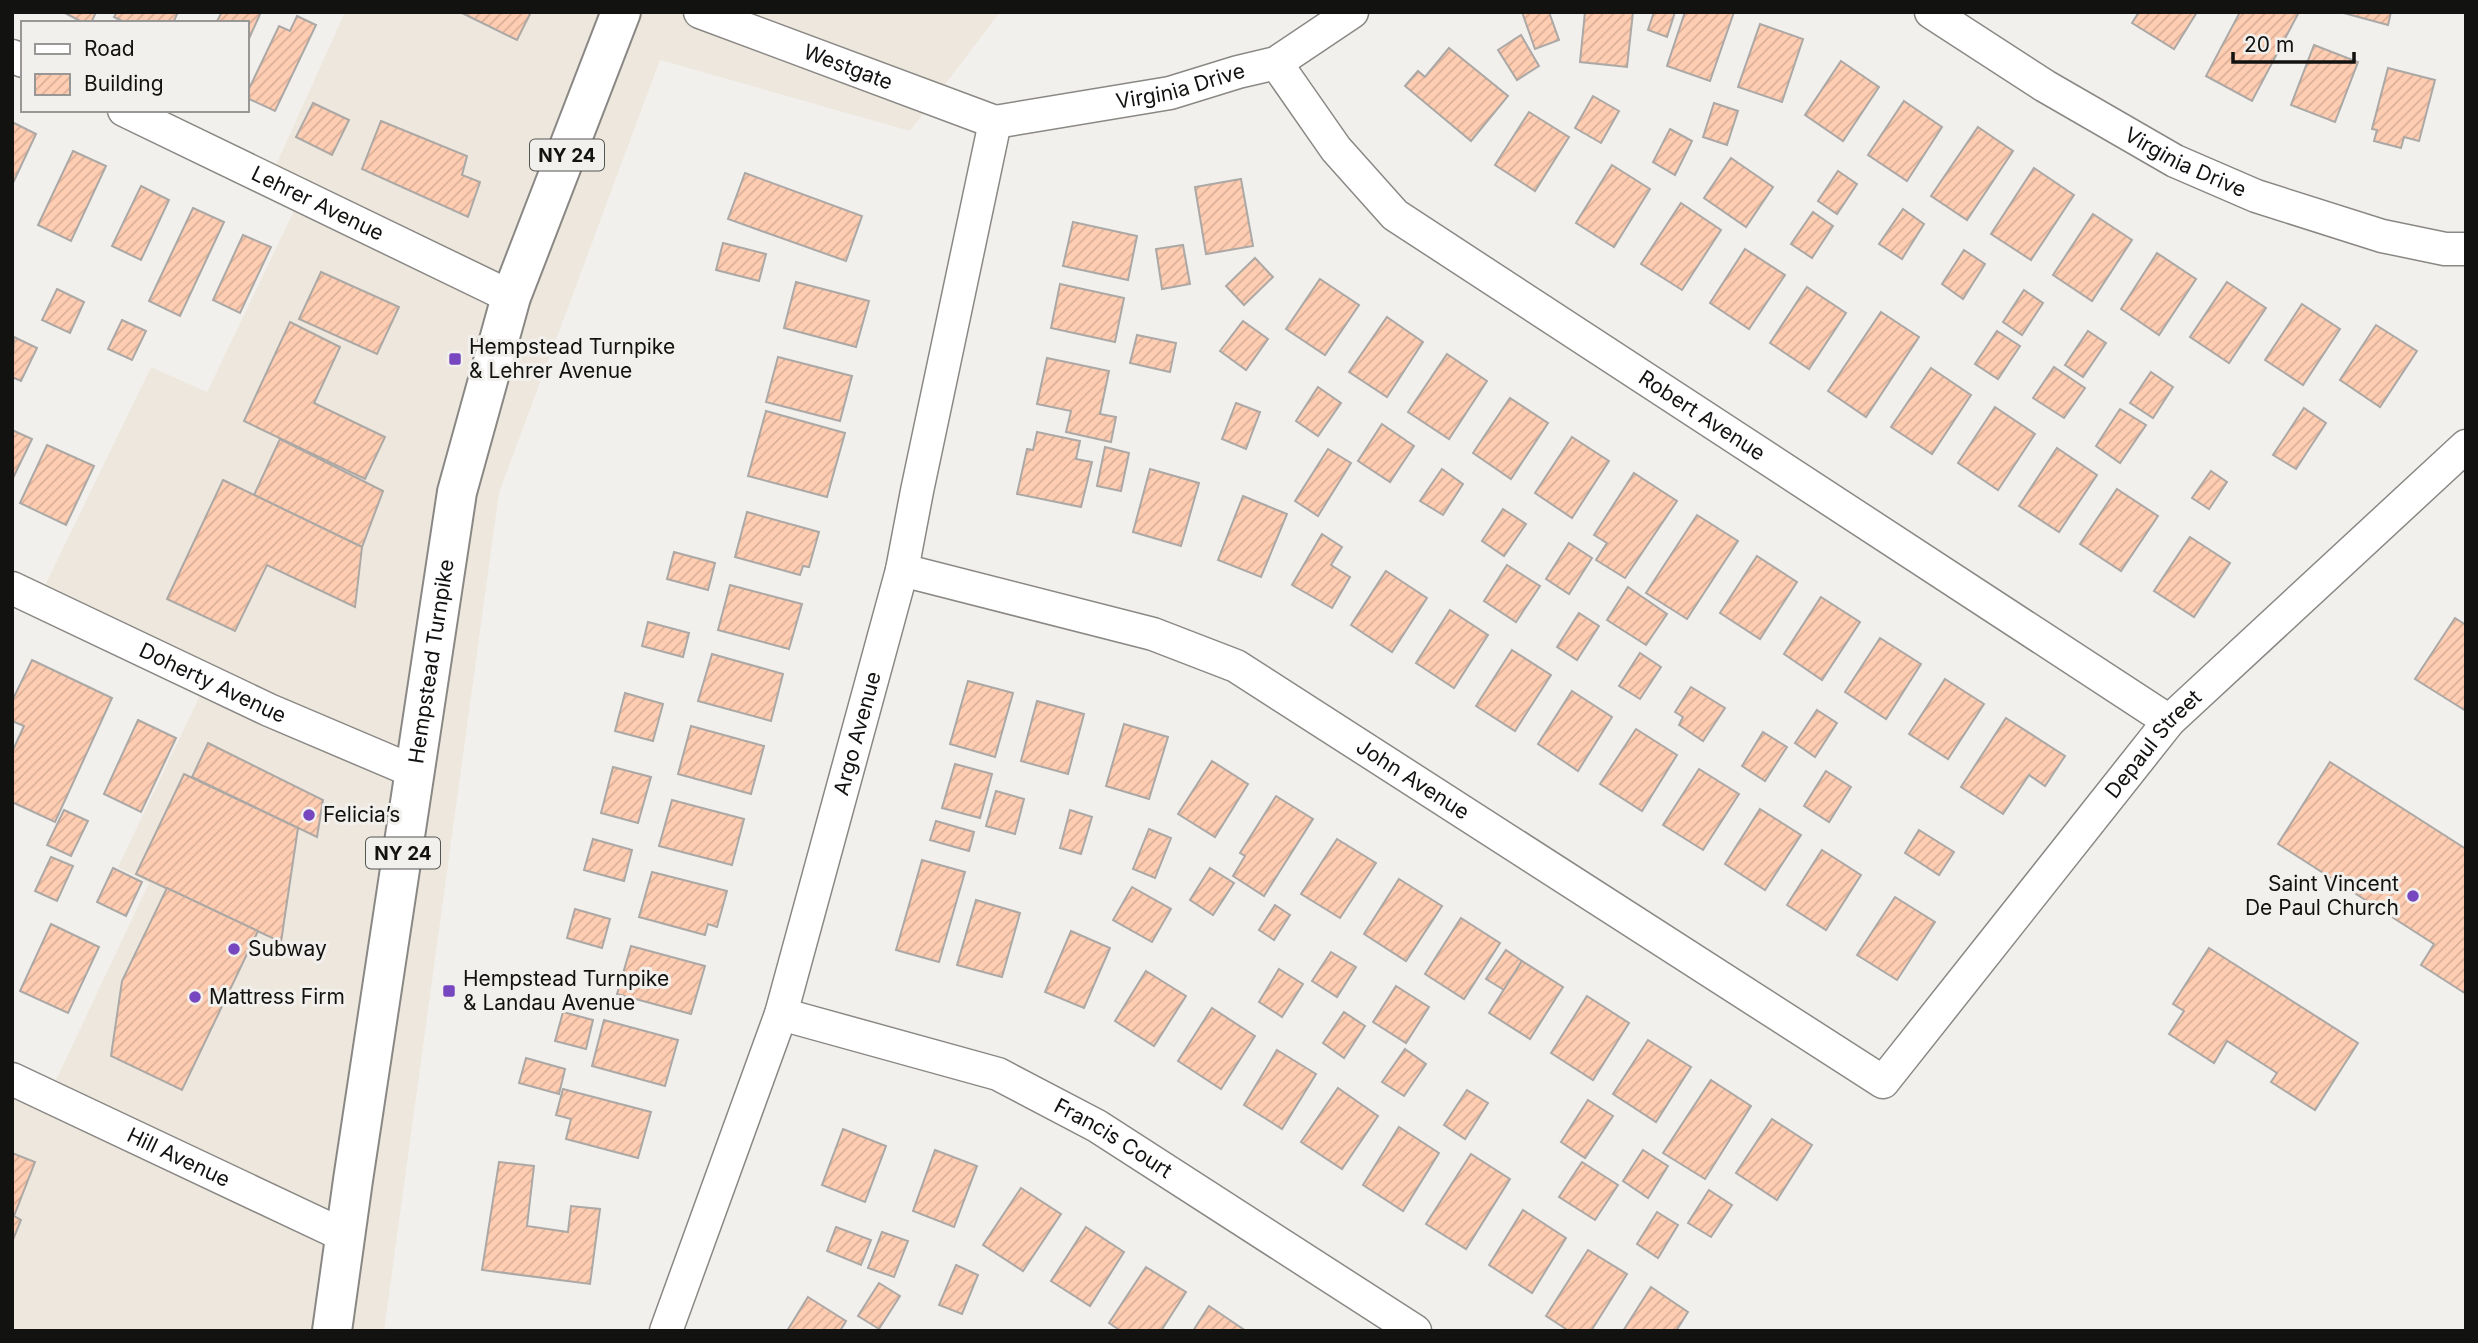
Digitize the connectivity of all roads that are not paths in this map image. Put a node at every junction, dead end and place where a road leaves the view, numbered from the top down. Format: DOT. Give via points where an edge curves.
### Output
graph roads {
  1 [pos="621,12"];
  2 [pos="699,12"];
  3 [pos="1352,12"];
  4 [pos="1931,12"];
  5 [pos="1276,63"];
  6 [pos="128,112"];
  7 [pos="995,122"];
  8 [pos="2466,249"];
  9 [pos="511,297"];
  10 [pos="2466,446"];
  11 [pos="902,569"];
  12 [pos="12,588"];
  13 [pos="2169,721"];
  14 [pos="415,772"];
  15 [pos="781,1014"];
  16 [pos="12,1079"];
  17 [pos="1883,1082"];
  18 [pos="345,1236"];
  19 [pos="332,1331"];
  20 [pos="666,1331"];
  21 [pos="1415,1331"];
  1 -- 9 [label="main road, Hempstead Turnpike / NY 24"];
  2 -- 7 [label="street, Westgate"];
  3 -- 5 [label="street, Virginia Drive"];
  4 -- 8 [label="street, Virginia Drive" via="2045,86 2175,161 2256,196 2382,236 2445,250"];
  5 -- 7 [label="street, Virginia Drive" via="1170,93"];
  5 -- 13 [label="street, Robert Avenue" via="1336,149 1395,215"];
  6 -- 9 [label="street, Lehrer Avenue"];
  7 -- 11 [label="street, Argo Avenue"];
  9 -- 14 [label="main road, Hempstead Turnpike / NY 24" via="457,492"];
  10 -- 13 [label="street, Depaul Street"];
  11 -- 15 [label="street, Argo Avenue"];
  11 -- 17 [label="street, John Avenue" via="1153,634 1236,666"];
  12 -- 14 [label="street, Doherty Avenue" via="270,710"];
  13 -- 17 [label="street, Depaul Street"];
  14 -- 18 [label="main road, Hempstead Turnpike / NY 24"];
  15 -- 20 [label="street, Argo Avenue"];
  15 -- 21 [label="street, Francis Court" via="998,1074 1097,1126"];
  16 -- 18 [label="street, Hill Avenue"];
  18 -- 19 [label="main road, Hempstead Turnpike / NY 24"];
}
